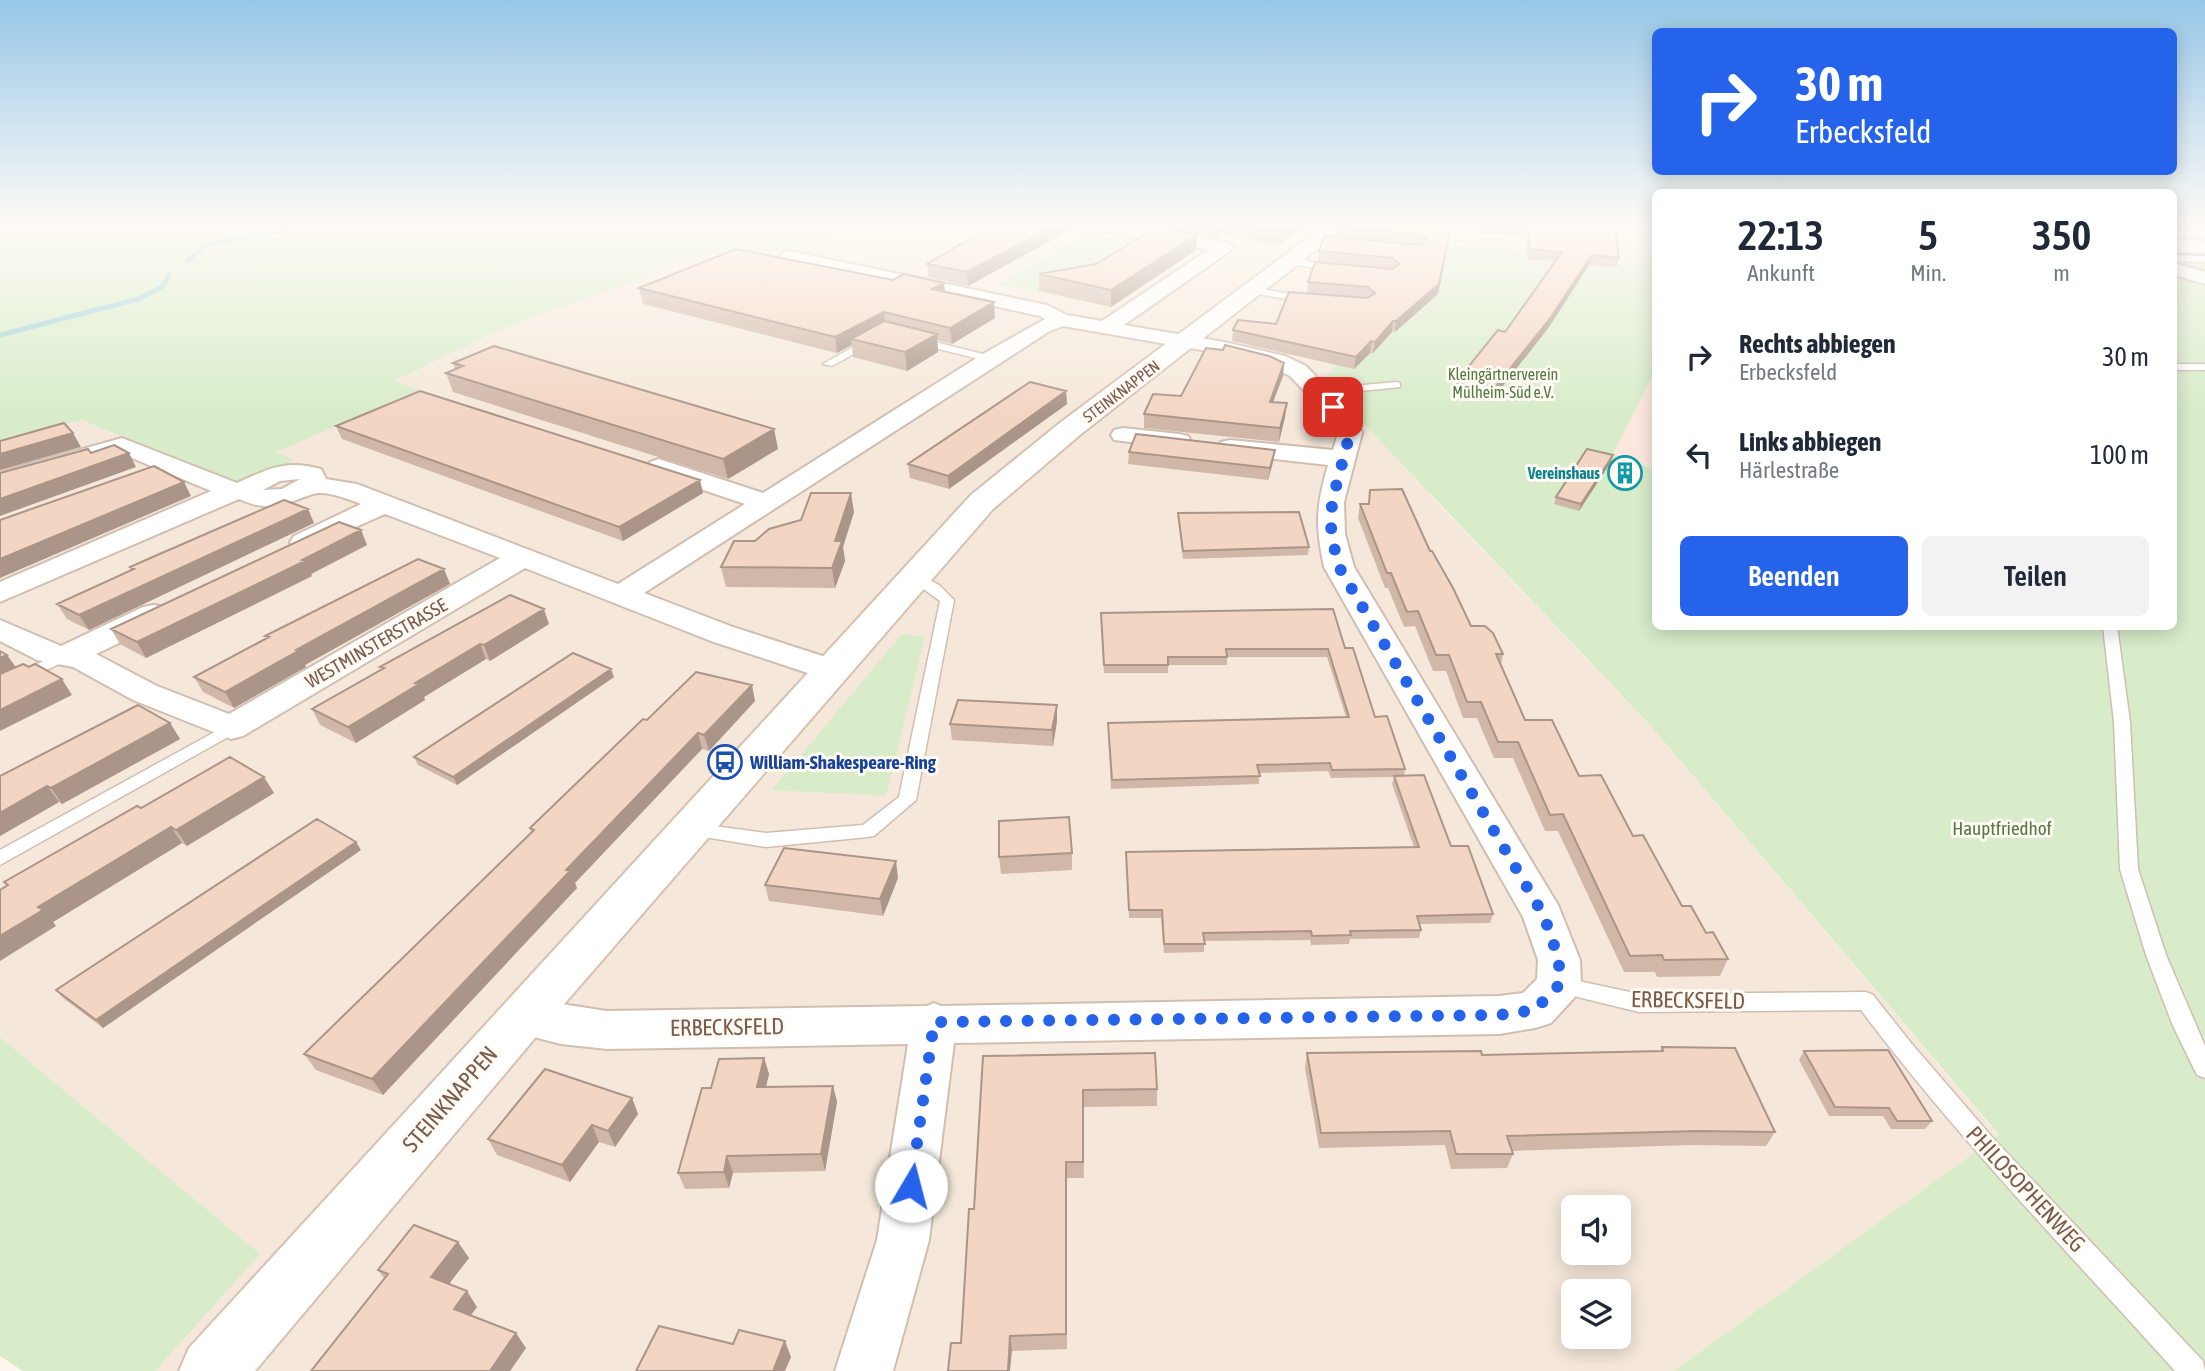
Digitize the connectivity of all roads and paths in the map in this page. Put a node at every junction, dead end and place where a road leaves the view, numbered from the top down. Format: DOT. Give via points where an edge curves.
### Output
graph roads {
  1 [pos="930,286"];
  2 [pos="1167,286"];
  3 [pos="1260,286"];
  4 [pos="1253,291"];
  5 [pos="1319,300"];
  6 [pos="1061,320"];
  7 [pos="1107,327"];
  8 [pos="885,333"];
  9 [pos="909,339"];
  10 [pos="1185,342"];
  11 [pos="991,359"];
  12 [pos="828,364"];
  13 [pos="2177,367"];
  14 [pos="2205,367"];
  15 [pos="1396,385"];
  16 [pos="1321,393"];
  17 [pos="1123,435"];
  18 [pos="1342,459"];
  19 [pos="637,460"];
  20 [pos="172,465"];
  21 [pos="135,479"];
  22 [pos="0,480"];
  23 [pos="241,491"];
  24 [pos="767,503"];
  25 [pos="383,504"];
  26 [pos="285,551"];
  27 [pos="521,558"];
  28 [pos="915,576"];
  29 [pos="0,593"];
  30 [pos="621,595"];
  31 [pos="174,604"];
  32 [pos="0,629"];
  33 [pos="2110,630"];
  34 [pos="63,657"];
  35 [pos="832,670"];
  36 [pos="0,687"];
  37 [pos="231,728"];
  38 [pos="690,829"];
  39 [pos="0,858"];
  40 [pos="1559,985"];
  41 [pos="1866,1001"];
  42 [pos="522,1017"];
  43 [pos="934,1022"];
  44 [pos="2205,1068"];
  45 [pos="212,1371"];
  46 [pos="864,1371"];
  47 [pos="2193,1371"];
  1 -- 6 [label="street" via="1047,311"];
  2 -- 7 [label="street"];
  3 -- 4 [label="street, STEINKNAPPEN"];
  4 -- 5 [label="lane"];
  4 -- 10 [label="street, STEINKNAPPEN"];
  6 -- 7 [label="street"];
  6 -- 11 [label="street"];
  7 -- 10 [label="street"];
  8 -- 12 [label="lane"];
  9 -- 11 [label="lane"];
  10 -- 16 [label="street" via="1284,363"];
  10 -- 28 [label="street, STEINKNAPPEN" via="1003,483"];
  11 -- 24 [label="street"];
  13 -- 14 [label="lane"];
  15 -- 16 [label="lane"];
  16 -- 18 [label="street" via="1346,421 1350,433"];
  17 -- 18 [label="street"];
  18 -- 40 [label="street" via="1332,502 1331,534 1339,567 1544,916 1559,960"];
  19 -- 24 [label="street"];
  20 -- 21 [label="street"];
  20 -- 22 [label="street" via="122,445"];
  20 -- 23 [label="street"];
  23 -- 25 [label="street" via="265,477 292,471 312,474 310,485 348,490"];
  23 -- 29 [label="street"];
  24 -- 30 [label="street"];
  25 -- 26 [label="street"];
  25 -- 27 [label="street"];
  27 -- 30 [label="street"];
  27 -- 37 [label="street, WESTMINSTERSTRASSE"];
  28 -- 35 [label="street, STEINKNAPPEN"];
  28 -- 38 [label="lane" via="947,600 907,800 868,831 766,840"];
  30 -- 35 [label="street"];
  31 -- 34 [label="street"];
  32 -- 34 [label="street"];
  33 -- 44 [label="lane" via="2122,722 2129,869 2156,955"];
  34 -- 36 [label="lane"];
  34 -- 37 [label="street" via="82,659 145,693"];
  35 -- 38 [label="street, STEINKNAPPEN"];
  37 -- 39 [label="lane, WESTMINSTERSTRASSE"];
  38 -- 42 [label="street, STEINKNAPPEN"];
  40 -- 41 [label="lane, ERBECKSFELD" via="1639,1003"];
  40 -- 43 [label="street, ERBECKSFELD" via="1535,1010 1499,1015"];
  41 -- 47 [label="lane, PHILOSOPHENWEG" via="1981,1143"];
  42 -- 43 [label="street, ERBECKSFELD" via="607,1030"];
  42 -- 45 [label="street, STEINKNAPPEN"];
  43 -- 46 [label="street" via="903,1240"];
}
